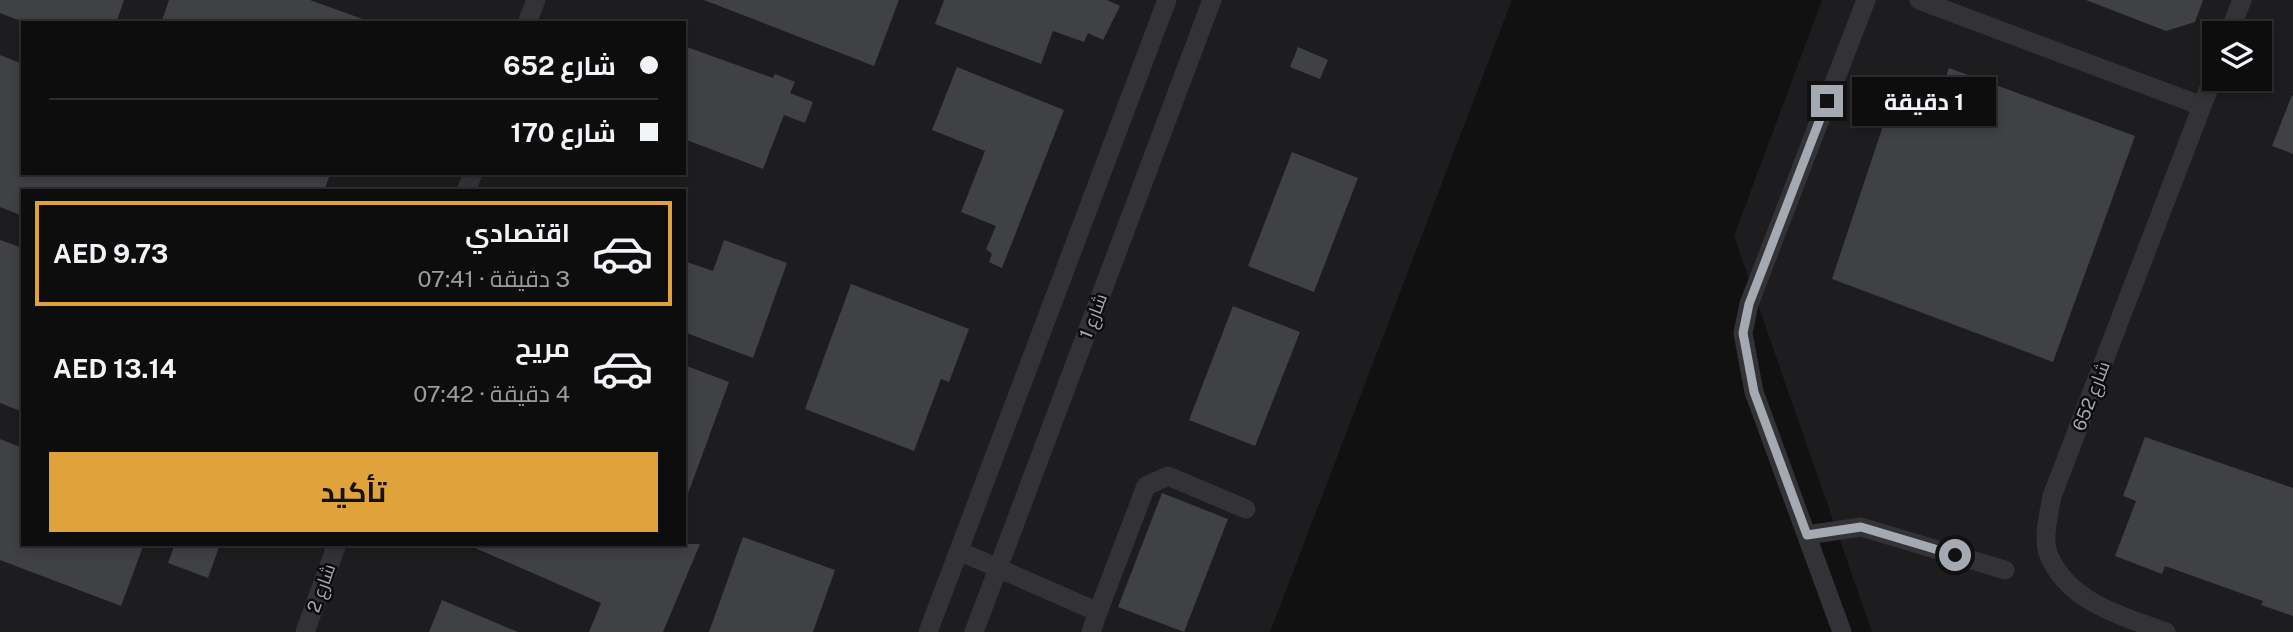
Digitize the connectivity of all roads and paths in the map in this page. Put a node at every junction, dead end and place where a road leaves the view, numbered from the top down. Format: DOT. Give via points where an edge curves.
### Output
graph roads {
  1 [pos="536,0"];
  2 [pos="1167,0"];
  3 [pos="1212,0"];
  4 [pos="1866,0"];
  5 [pos="1919,0"];
  6 [pos="2242,0"];
  7 [pos="528,21"];
  8 [pos="2234,21"];
  9 [pos="2208,91"];
  10 [pos="2202,106"];
  11 [pos="1246,509"];
  12 [pos="1807,535"];
  13 [pos="336,546"];
  14 [pos="959,551"];
  15 [pos="998,567"];
  16 [pos="2005,570"];
  17 [pos="1098,612"];
  18 [pos="305,632"];
  19 [pos="928,632"];
  20 [pos="974,632"];
  21 [pos="1091,632"];
  22 [pos="1842,632"];
  23 [pos="2166,632"];
  1 -- 7 [label="street"];
  2 -- 14 [label="street"];
  3 -- 15 [label="street, شارع 1"];
  4 -- 12 [label="street" via="1749,304 1743,333 1754,392"];
  5 -- 10 [label="street"];
  6 -- 8 [label="street"];
  9 -- 10 [label="street, شارع 652"];
  10 -- 23 [label="street, شارع 652" via="2052,496 2047,526 2048,555 2068,585 2098,607"];
  11 -- 17 [label="street" via="1168,476 1146,486"];
  12 -- 16 [label="street" via="1861,527"];
  12 -- 22 [label="street"];
  13 -- 18 [label="street, شارع 2"];
  14 -- 15 [label="street"];
  14 -- 19 [label="street"];
  15 -- 17 [label="street"];
  15 -- 20 [label="street, شارع 1"];
  17 -- 21 [label="street"];
}
